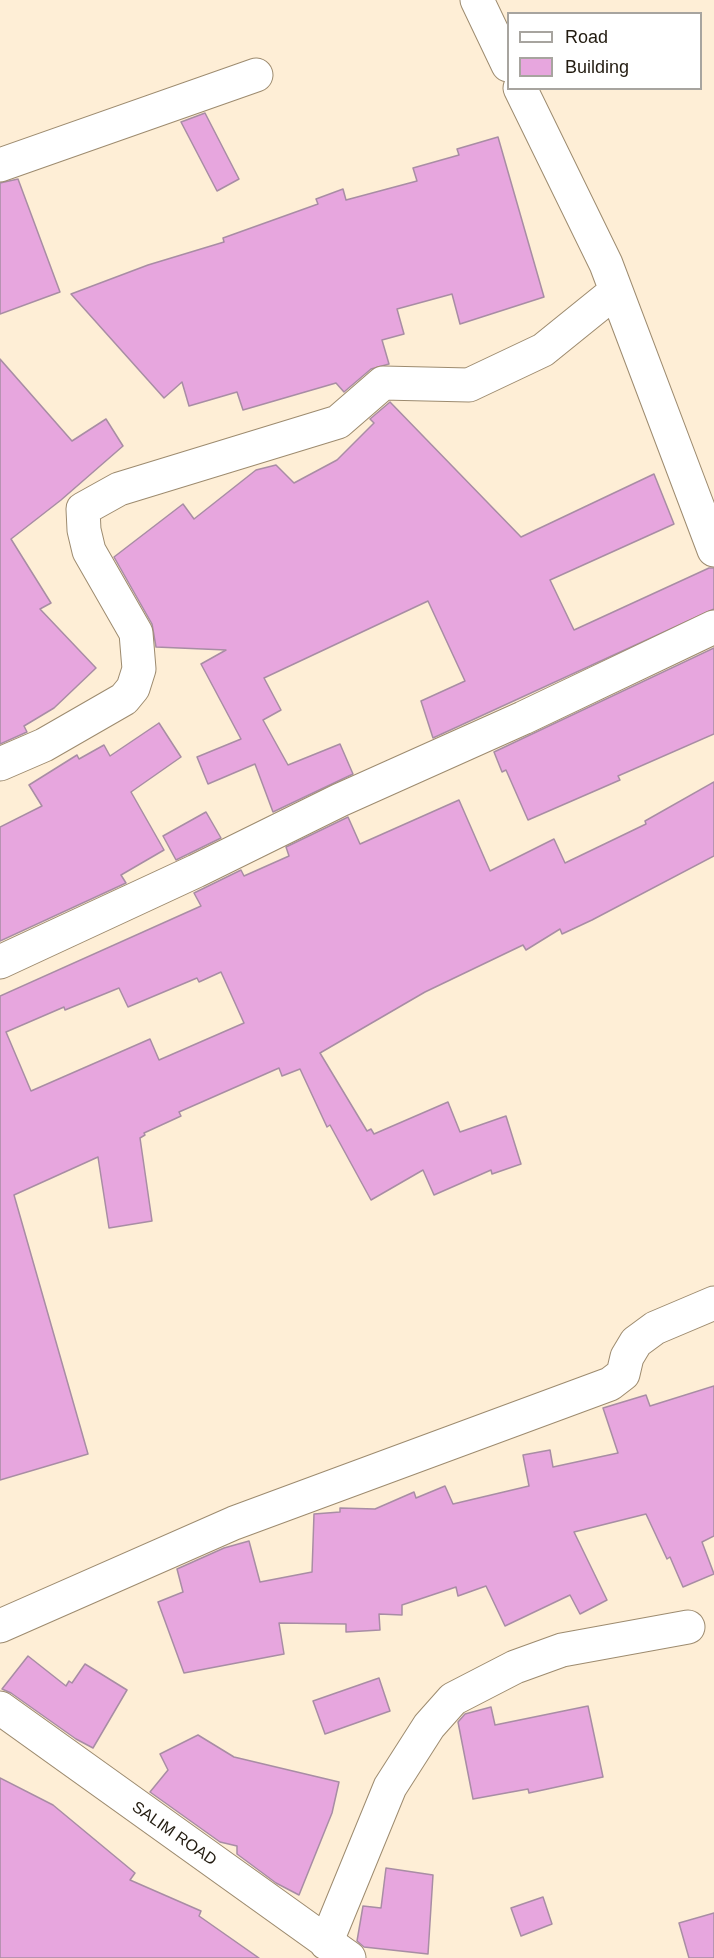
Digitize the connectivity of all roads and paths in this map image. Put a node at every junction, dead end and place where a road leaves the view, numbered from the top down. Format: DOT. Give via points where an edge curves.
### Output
graph roads {
  1 [pos="477,0"];
  2 [pos="507,63"];
  3 [pos="256,75"];
  4 [pos="521,90"];
  5 [pos="0,165"];
  6 [pos="616,291"];
  7 [pos="714,550"];
  8 [pos="714,627"];
  9 [pos="0,764"];
  10 [pos="0,962"];
  11 [pos="714,1304"];
  12 [pos="0,1626"];
  13 [pos="688,1627"];
  14 [pos="0,1708"];
  15 [pos="338,1950"];
  1 -- 2 [label="street"];
  3 -- 5 [label="street"];
  4 -- 6 [label="street"];
  6 -- 7 [label="street"];
  6 -- 9 [label="street" via="543,350 469,385 383,383 338,422 119,489 83,509 89,551 136,633 138,669 133,688 124,699 44,745"];
  8 -- 10 [label="street"];
  11 -- 12 [label="street" via="656,1328 636,1342 623,1374 610,1384 234,1523"];
  13 -- 15 [label="street" via="562,1650 515,1667 453,1699 429,1726 390,1786"];
  14 -- 15 [label="street, SALIM ROAD"];
}
